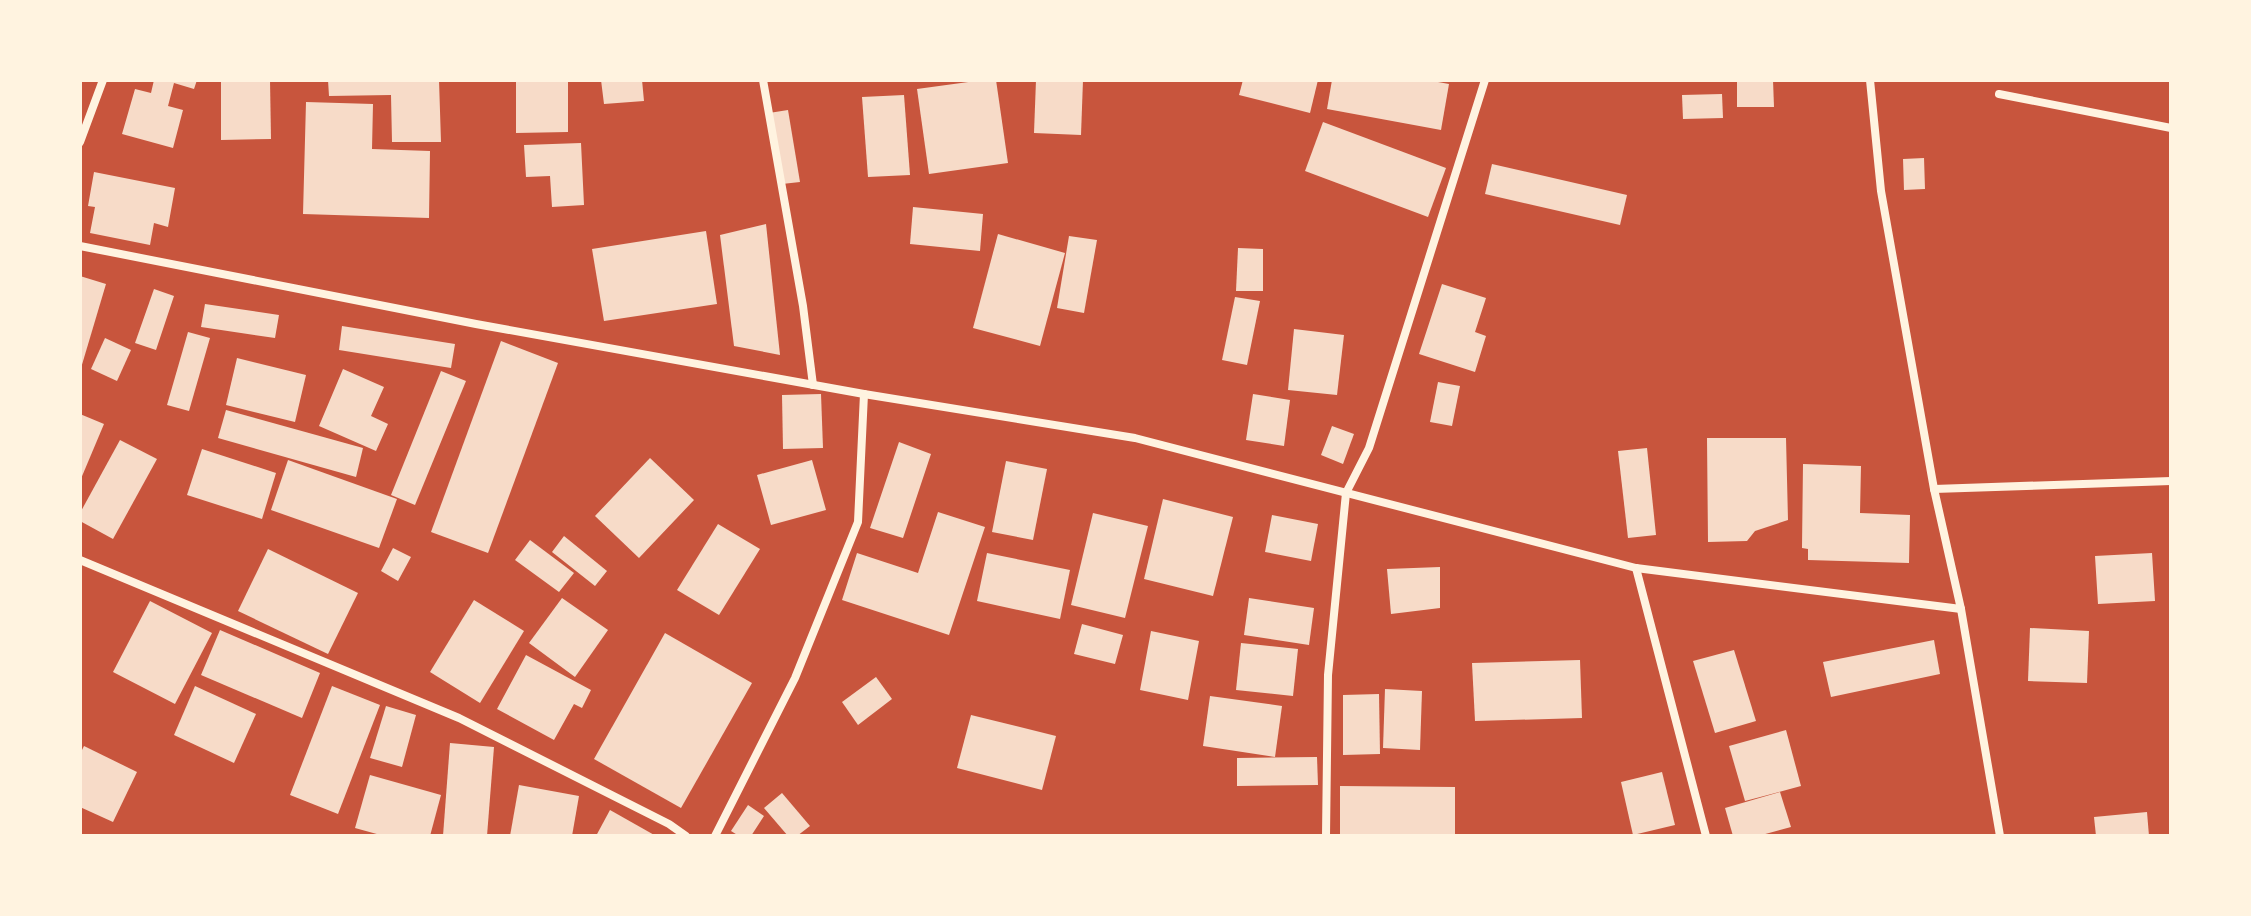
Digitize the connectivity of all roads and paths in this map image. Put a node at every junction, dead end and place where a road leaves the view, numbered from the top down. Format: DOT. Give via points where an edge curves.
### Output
graph roads {
  1 [pos="103,80"];
  2 [pos="763,80"];
  3 [pos="1485,80"];
  4 [pos="1870,80"];
  5 [pos="1999,94"];
  6 [pos="2171,128"];
  7 [pos="80,142"];
  8 [pos="80,246"];
  9 [pos="813,385"];
  10 [pos="864,394"];
  11 [pos="2171,481"];
  12 [pos="1934,489"];
  13 [pos="1346,493"];
  14 [pos="80,560"];
  15 [pos="1636,568"];
  16 [pos="1961,609"];
  17 [pos="686,836"];
  18 [pos="715,836"];
  19 [pos="1326,836"];
  20 [pos="1706,836"];
  21 [pos="2000,836"];
  1 -- 7 [label="street"];
  2 -- 9 [label="street"];
  3 -- 13 [label="street" via="1369,448"];
  4 -- 12 [label="street" via="1881,191"];
  5 -- 6 [label="street"];
  8 -- 9 [label="street"];
  9 -- 10 [label="street"];
  10 -- 13 [label="street" via="1135,438"];
  10 -- 18 [label="street" via="858,522 795,678"];
  11 -- 12 [label="street"];
  12 -- 16 [label="street"];
  13 -- 15 [label="street"];
  13 -- 19 [label="street" via="1328,675"];
  14 -- 17 [label="street" via="459,718"];
  15 -- 16 [label="street"];
  15 -- 20 [label="street"];
  16 -- 21 [label="street"];
}
